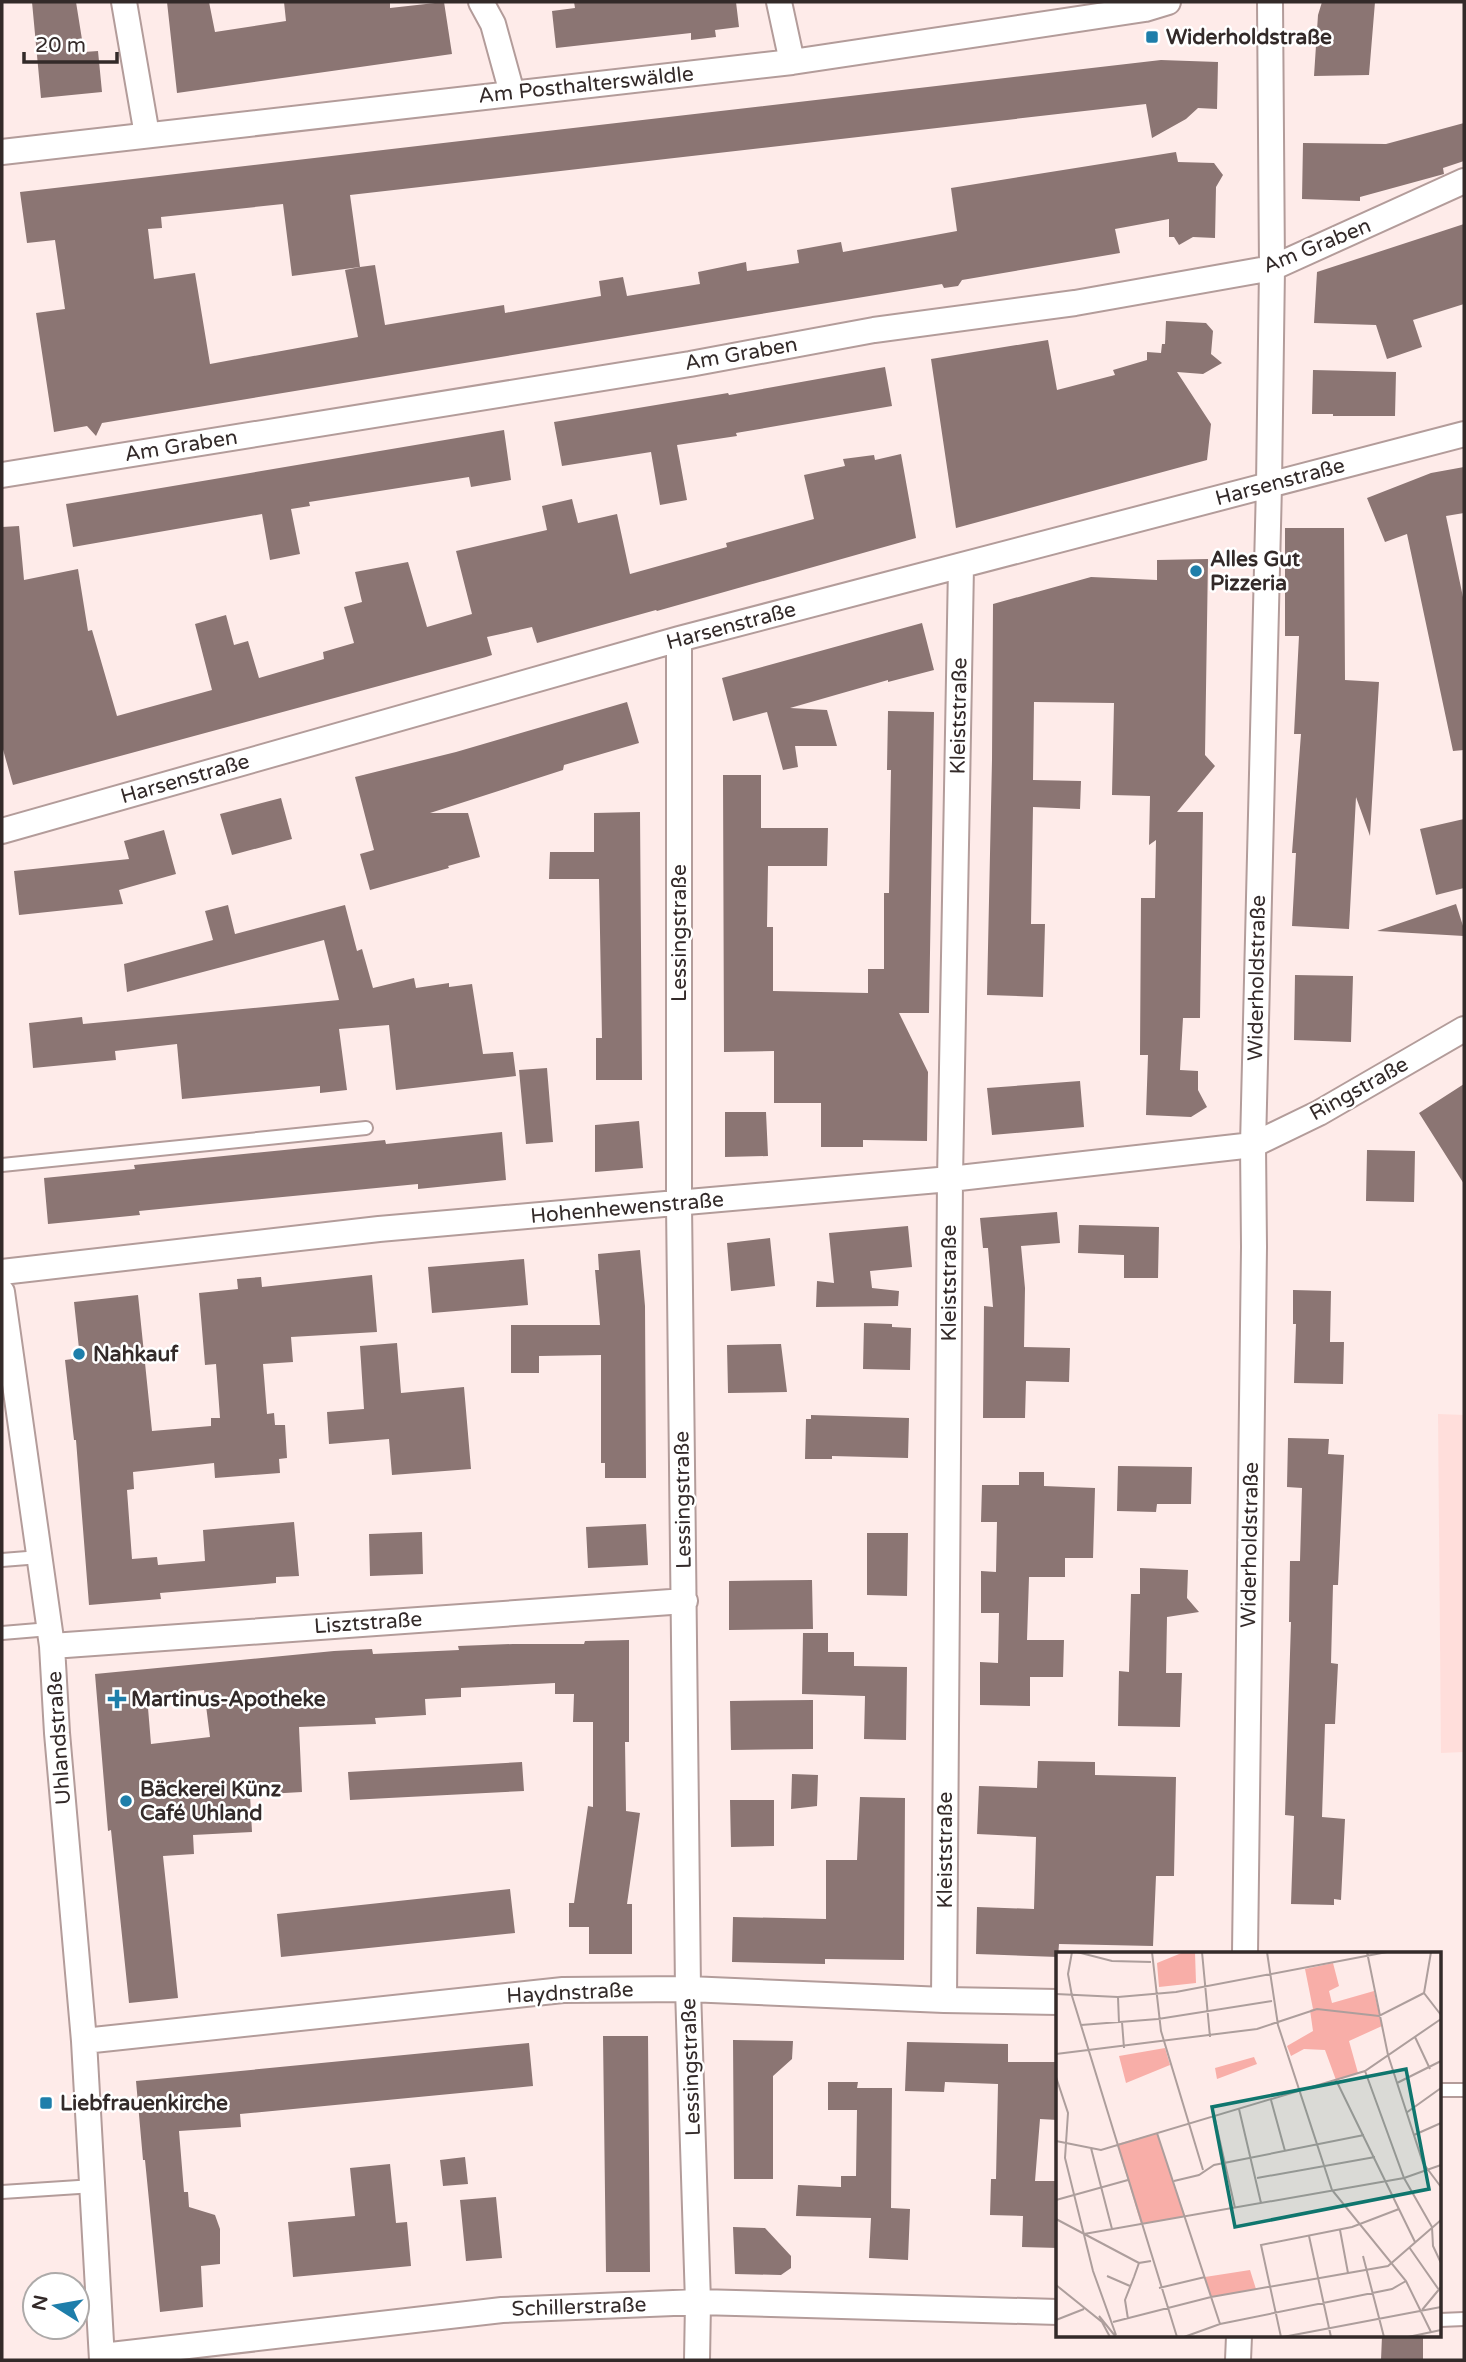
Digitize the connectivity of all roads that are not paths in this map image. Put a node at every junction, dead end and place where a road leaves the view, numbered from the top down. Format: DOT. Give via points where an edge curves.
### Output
graph roads {
  1 [pos="124,2"];
  2 [pos="481,2"];
  3 [pos="779,2"];
  4 [pos="1168,2"];
  5 [pos="1270,2"];
  6 [pos="792,62"];
  7 [pos="512,93"];
  8 [pos="148,135"];
  9 [pos="2,152"];
  10 [pos="1464,181"];
  11 [pos="1272,268"];
  12 [pos="1464,434"];
  13 [pos="2,475"];
  14 [pos="1269,485"];
  15 [pos="961,566"];
  16 [pos="679,639"];
  17 [pos="2,831"];
  18 [pos="1464,1029"];
  19 [pos="366,1128"];
  20 [pos="1253,1145"];
  21 [pos="2,1165"];
  22 [pos="950,1179"];
  23 [pos="679,1204"];
  24 [pos="2,1272"];
  25 [pos="2,1292"];
  26 [pos="40,1557"];
  27 [pos="2,1560"];
  28 [pos="685,1601"];
  29 [pos="2,1633"];
  30 [pos="51,1637"];
  31 [pos="1245,1952"];
  32 [pos="688,1989"];
  33 [pos="944,2000"];
  34 [pos="1056,2002"];
  35 [pos="84,2041"];
  36 [pos="1442,2091"];
  37 [pos="1464,2091"];
  38 [pos="94,2186"];
  39 [pos="2,2192"];
  40 [pos="698,2302"];
  41 [pos="1056,2312"];
  42 [pos="1464,2319"];
  43 [pos="1442,2320"];
  44 [pos="1239,2338"];
  45 [pos="102,2358"];
  46 [pos="696,2360"];
  47 [pos="1238,2360"];
  1 -- 8 [label="street"];
  2 -- 7 [label="street" via="493,24"];
  3 -- 6 [label="street"];
  4 -- 6 [label="street, Am Posthalterswäldle"];
  5 -- 11 [label="street, Widerholdstraße"];
  6 -- 7 [label="street, Am Posthalterswäldle"];
  7 -- 8 [label="street, Am Posthalterswäldle"];
  8 -- 9 [label="street, Am Posthalterswäldle"];
  10 -- 11 [label="street, Am Graben"];
  11 -- 13 [label="street, Am Graben"];
  11 -- 14 [label="street, Widerholdstraße"];
  12 -- 14 [label="street, Harsenstraße"];
  14 -- 15 [label="street, Harsenstraße"];
  14 -- 20 [label="street, Widerholdstraße"];
  15 -- 16 [label="street, Harsenstraße"];
  15 -- 22 [label="street, Kleiststraße"];
  16 -- 17 [label="street, Harsenstraße"];
  16 -- 23 [label="street, Lessingstraße"];
  18 -- 20 [label="street, Ringstraße" via="1319,1113"];
  19 -- 21 [label="lane"];
  20 -- 22 [label="street, Hohenhewenstraße"];
  20 -- 31 [label="street, Widerholdstraße"];
  22 -- 23 [label="street, Hohenhewenstraße"];
  22 -- 33 [label="street, Kleiststraße"];
  23 -- 24 [label="street, Hohenhewenstraße" via="379,1229"];
  23 -- 28 [label="street, Lessingstraße"];
  25 -- 26 [label="street, Uhlandstraße"];
  26 -- 27 [label="lane"];
  26 -- 30 [label="street, Uhlandstraße"];
  28 -- 30 [label="street, Lisztstraße"];
  28 -- 32 [label="street, Lessingstraße"];
  29 -- 30 [label="lane"];
  30 -- 35 [label="street, Uhlandstraße"];
  32 -- 33 [label="street, Haydnstraße"];
  32 -- 35 [label="street, Haydnstraße" via="563,1990"];
  32 -- 40 [label="street, Lessingstraße"];
  33 -- 34 [label="street, Haydnstraße"];
  35 -- 38 [label="street, Uhlandstraße"];
  36 -- 37 [label="lane"];
  38 -- 39 [label="lane"];
  38 -- 45 [label="street, Uhlandstraße"];
  40 -- 41 [label="street, Schillerstraße"];
  40 -- 45 [label="street, Schillerstraße" via="502,2310"];
  40 -- 46 [label="street, Lessingstraße"];
  42 -- 43 [label="lane"];
  44 -- 47 [label="street"];
}
